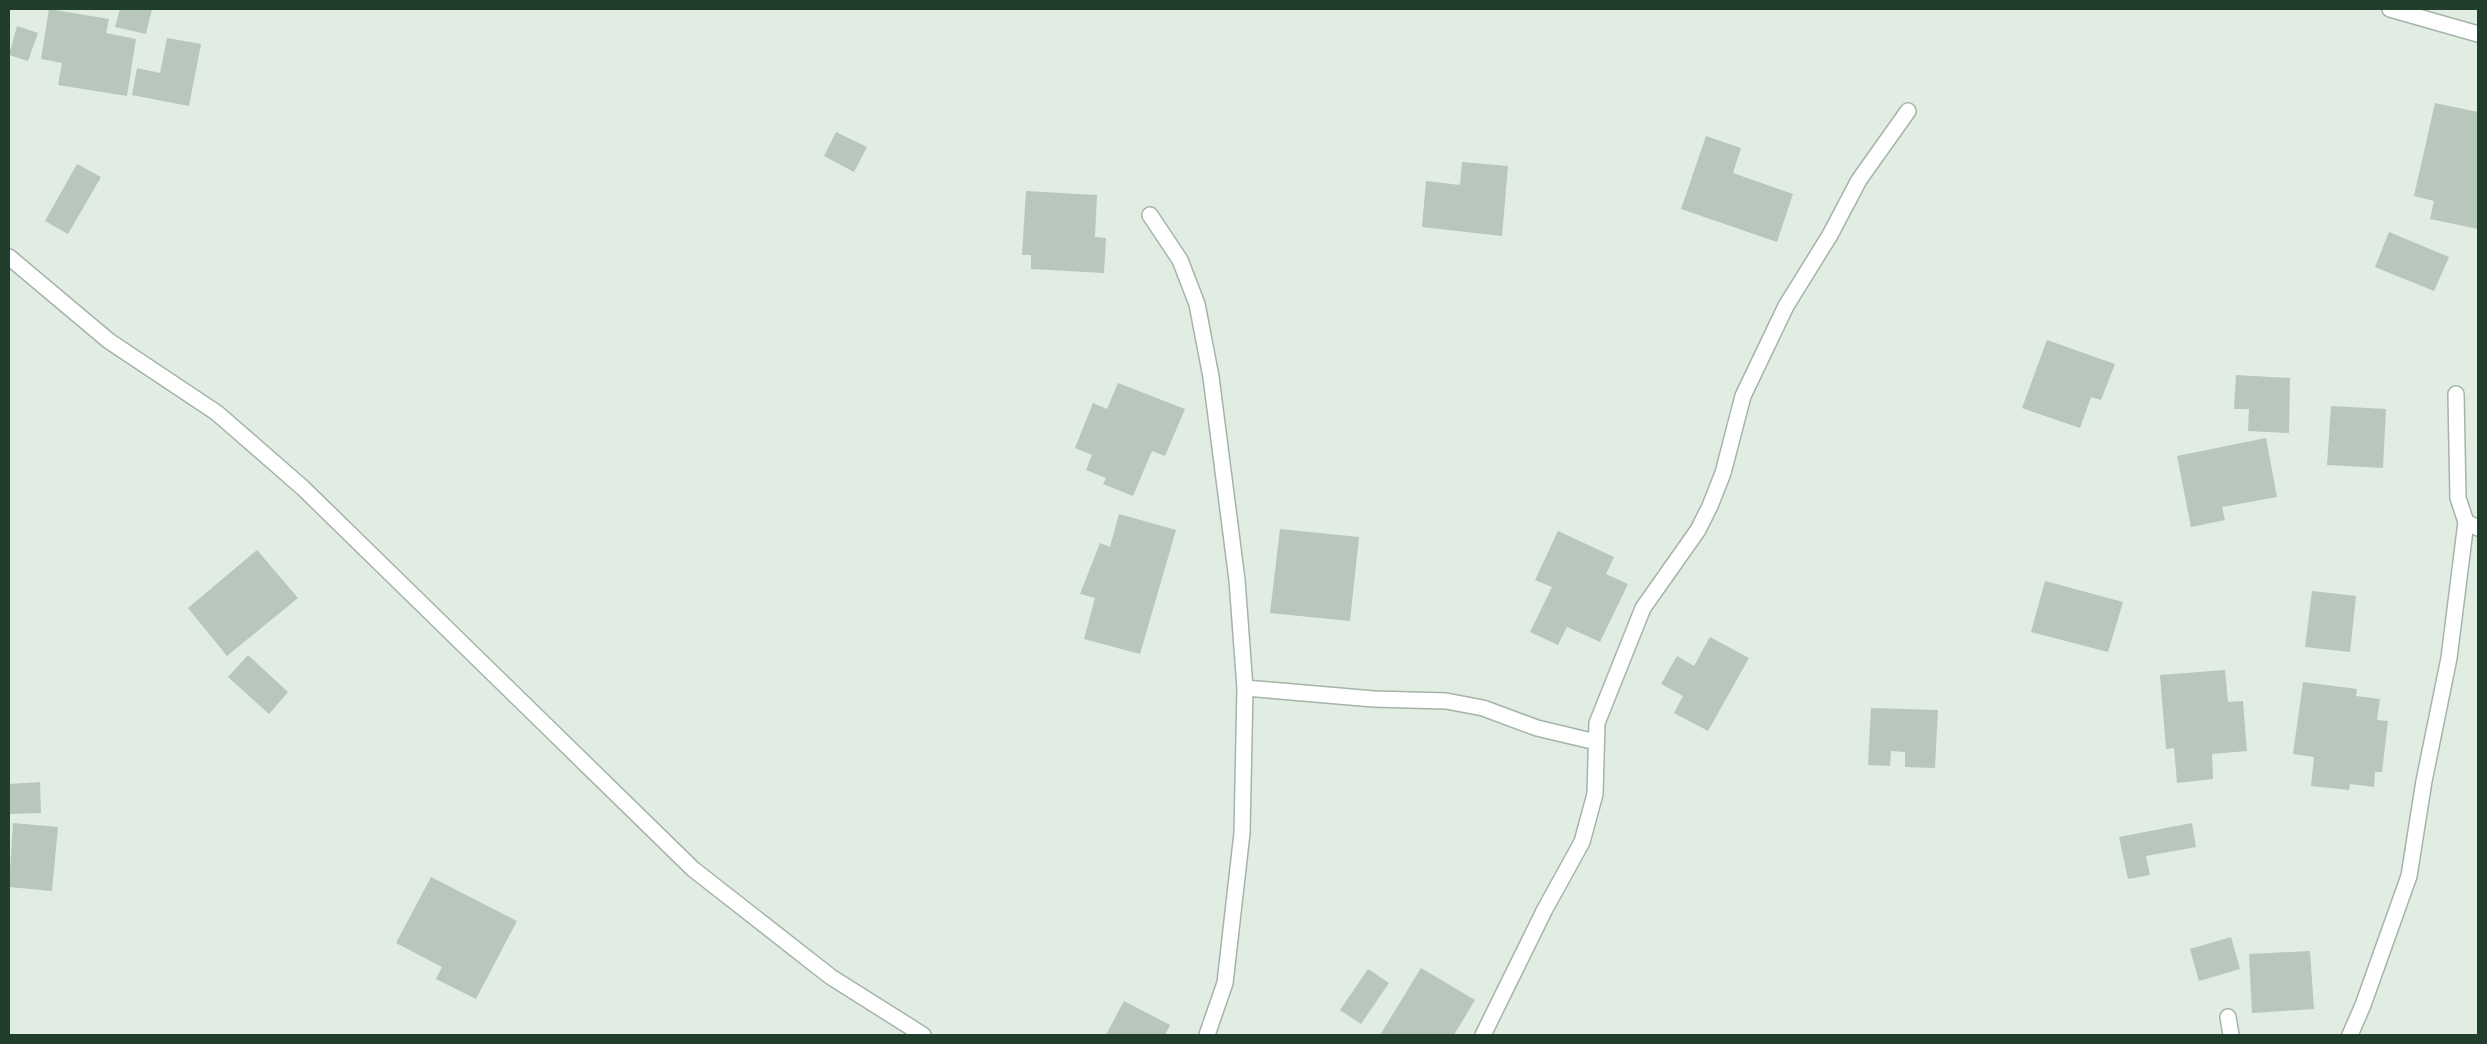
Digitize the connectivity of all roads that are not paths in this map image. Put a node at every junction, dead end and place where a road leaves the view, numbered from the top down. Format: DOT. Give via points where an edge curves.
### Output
graph roads {
  1 [pos="2390,9"];
  2 [pos="2478,34"];
  3 [pos="1908,111"];
  4 [pos="1150,215"];
  5 [pos="9,257"];
  6 [pos="2456,394"];
  7 [pos="2472,525"];
  8 [pos="1245,688"];
  9 [pos="1596,742"];
  10 [pos="2228,1017"];
  11 [pos="923,1035"];
  12 [pos="1207,1035"];
  13 [pos="1483,1035"];
  14 [pos="2231,1035"];
  15 [pos="2350,1035"];
  1 -- 2 [label="street"];
  3 -- 9 [label="street" via="1859,180 1830,236 1786,306 1743,396 1710,506 1683,552 1643,608 1597,723"];
  4 -- 8 [label="street" via="1180,260 1197,304 1210,377 1236,580"];
  5 -- 11 [label="street" via="108,341 218,413 303,488 693,869 831,977"];
  6 -- 7 [label="street" via="2458,498"];
  7 -- 15 [label="street" via="2409,876"];
  8 -- 9 [label="street" via="1374,699 1446,700 1484,708 1537,728"];
  8 -- 12 [label="street" via="1242,833 1225,983"];
  9 -- 13 [label="street" via="1595,794 1582,842"];
  10 -- 14 [label="street"];
}
